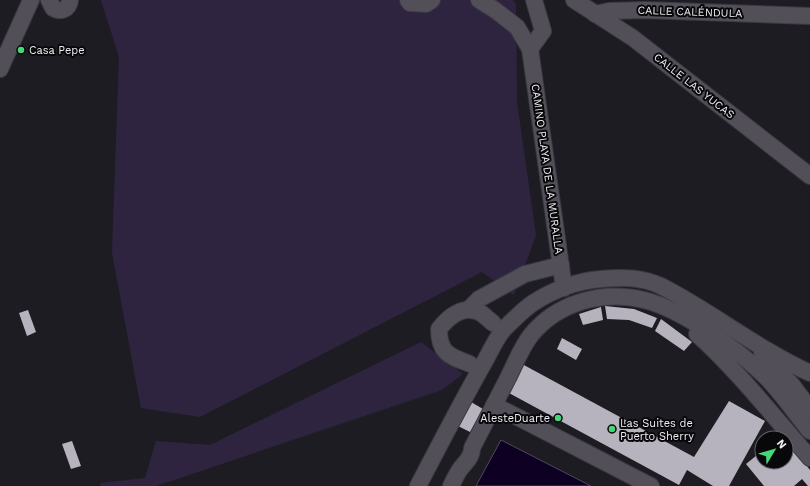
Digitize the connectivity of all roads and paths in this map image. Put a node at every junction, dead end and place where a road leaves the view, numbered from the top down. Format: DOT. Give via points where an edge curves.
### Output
graph roads {
  1 [pos="31,0"];
  2 [pos="49,0"];
  3 [pos="70,0"];
  4 [pos="408,0"];
  5 [pos="432,0"];
  6 [pos="479,0"];
  7 [pos="534,0"];
  8 [pos="574,0"];
  9 [pos="595,14"];
  10 [pos="810,16"];
  11 [pos="530,49"];
  12 [pos="0,69"];
  13 [pos="810,176"];
  14 [pos="561,265"];
  15 [pos="564,288"];
  16 [pos="539,300"];
  17 [pos="664,308"];
  18 [pos="468,310"];
  19 [pos="549,318"];
  20 [pos="494,324"];
  21 [pos="753,343"];
  22 [pos="768,359"];
  23 [pos="470,364"];
  24 [pos="810,373"];
  25 [pos="810,392"];
  26 [pos="494,405"];
  27 [pos="805,414"];
  28 [pos="786,430"];
  29 [pos="794,430"];
  30 [pos="810,431"];
  31 [pos="794,437"];
  32 [pos="808,449"];
  33 [pos="418,486"];
  34 [pos="451,486"];
  35 [pos="651,486"];
  1 -- 12 [label="street"];
  2 -- 3 [label="street" via="51,6 59,11 68,7"];
  4 -- 5 [label="street" via="410,3 426,4"];
  6 -- 11 [label="street, CAMINO PLAYA DE LA MURALLA" via="517,27"];
  7 -- 11 [label="street" via="543,32"];
  8 -- 9 [label="street, CALLE LAS YUCAS"];
  9 -- 10 [label="street, CALLE CALÉNDULA" via="645,10"];
  9 -- 13 [label="street, CALLE LAS YUCAS" via="633,38"];
  11 -- 14 [label="street, CAMINO PLAYA DE LA MURALLA"];
  14 -- 15 [label="street, CAMINO PLAYA DE LA MURALLA"];
  14 -- 18 [label="street" via="525,274 479,299"];
  15 -- 16 [label="street"];
  15 -- 21 [label="street" via="585,280 625,277 643,280 703,310"];
  16 -- 19 [label="street"];
  16 -- 33 [label="street" via="503,330"];
  17 -- 19 [label="street" via="644,300 615,296 599,297 581,301"];
  17 -- 27 [label="street" via="690,320 731,348"];
  17 -- 28 [label="street" via="710,346"];
  18 -- 20 [label="street" via="480,313"];
  18 -- 23 [label="street" via="452,316 445,322 440,329 440,337 442,346 452,358"];
  19 -- 26 [label="street" via="531,335"];
  21 -- 22 [label="street"];
  21 -- 24 [label="street"];
  22 -- 25 [label="street" via="798,377"];
  22 -- 27 [label="street" via="792,385"];
  26 -- 34 [label="street" via="472,448 466,451 462,458 461,467"];
  26 -- 35 [label="street"];
  27 -- 29 [label="street" via="798,428"];
  27 -- 30 [label="street"];
  31 -- 32 [label="street"];
}
